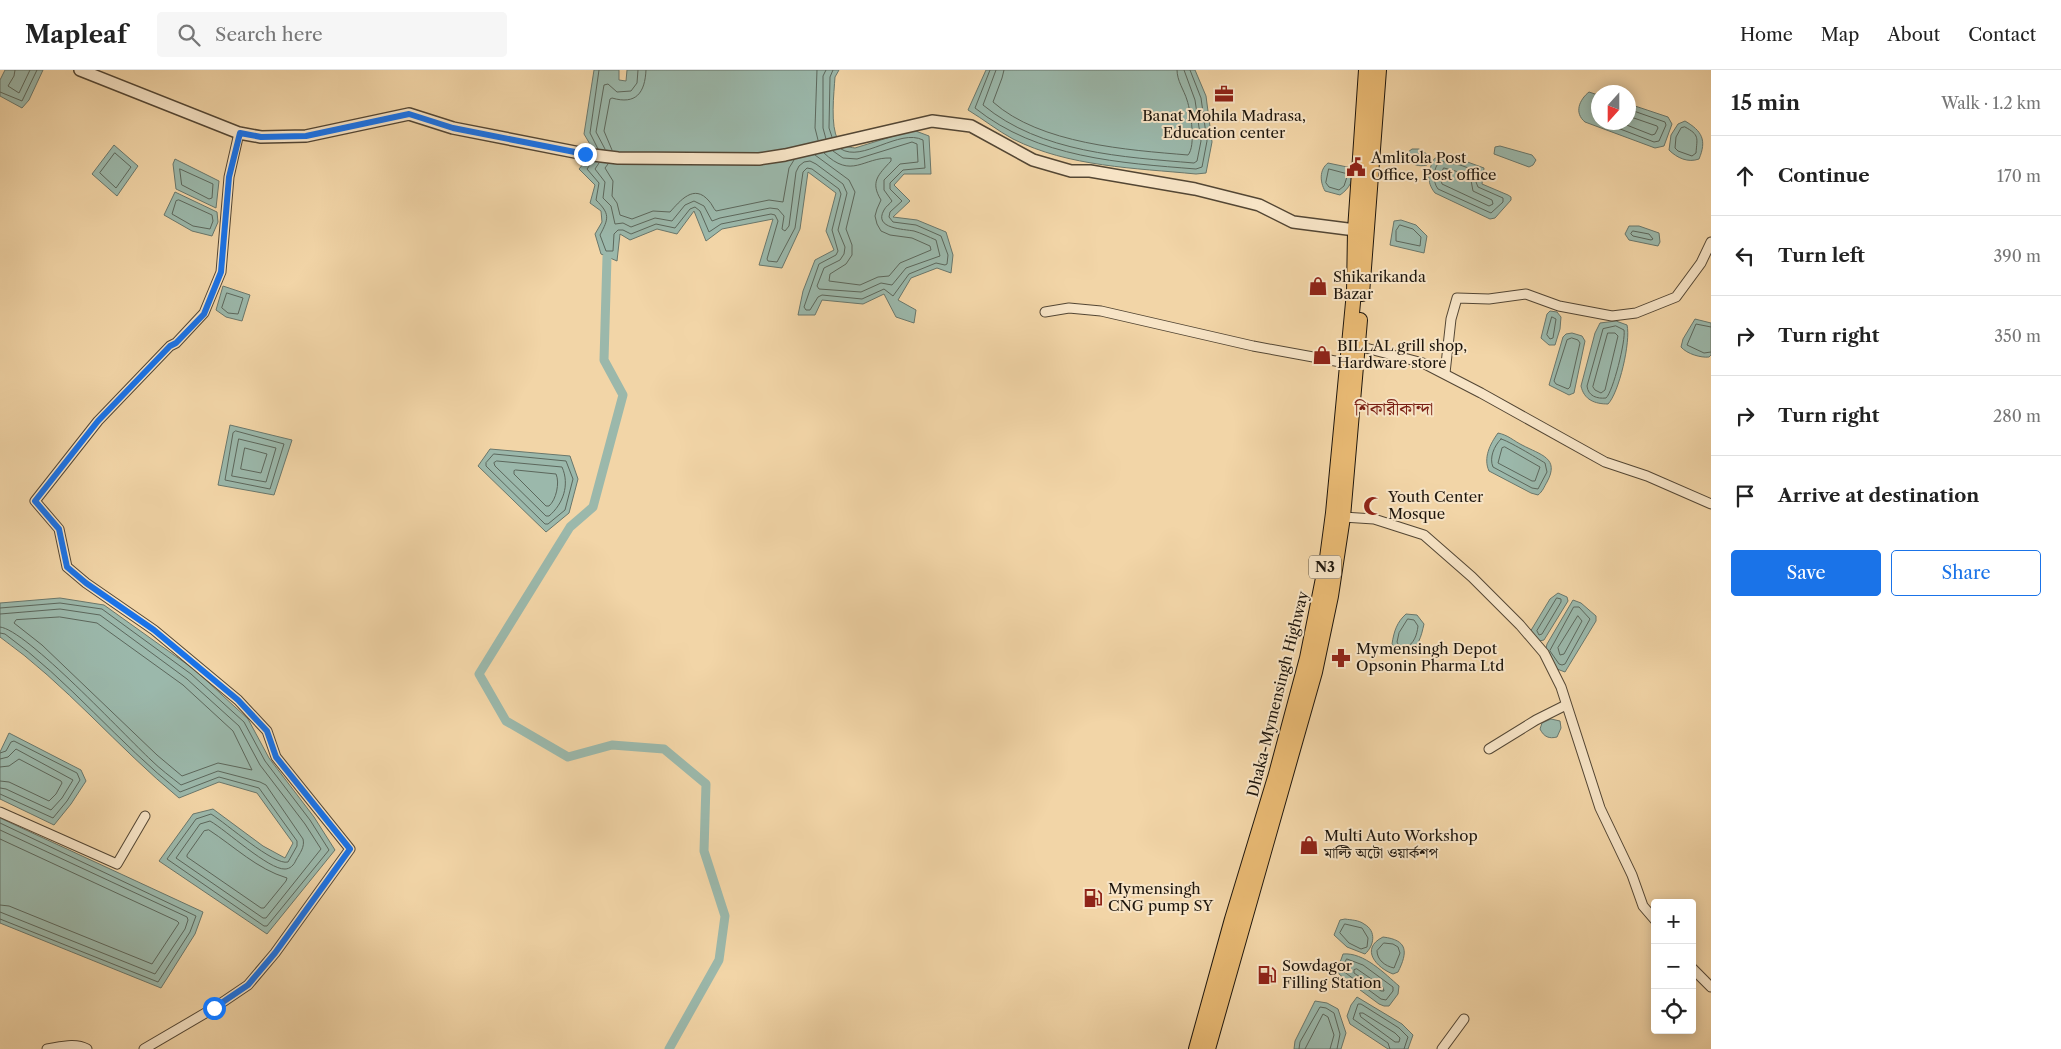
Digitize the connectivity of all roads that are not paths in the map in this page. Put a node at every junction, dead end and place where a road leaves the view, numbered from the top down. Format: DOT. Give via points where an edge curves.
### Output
graph roads {
  1 [pos="80,70"];
  2 [pos="1366,70"];
  3 [pos="1379,70"];
  4 [pos="240,133"];
  5 [pos="1361,231"];
  6 [pos="1711,242"];
  7 [pos="1044,312"];
  8 [pos="1358,346"];
  9 [pos="1346,363"];
  10 [pos="1445,374"];
  11 [pos="1711,504"];
  12 [pos="1343,517"];
  13 [pos="1566,705"];
  14 [pos="1489,748"];
  15 [pos="0,812"];
  16 [pos="145,816"];
  17 [pos="1651,915"];
  18 [pos="1696,972"];
  19 [pos="1711,987"];
  20 [pos="1464,1019"];
  21 [pos="47,1049"];
  22 [pos="87,1049"];
  23 [pos="144,1049"];
  24 [pos="1196,1049"];
  25 [pos="1208,1049"];
  26 [pos="1442,1049"];
  1 -- 4 [label="street"];
  2 -- 5 [label="highway, Dhaka-Mymensingh Highway / N3"];
  3 -- 5 [label="highway, Dhaka-Mymensingh Highway / N3"];
  4 -- 5 [label="street" via="261,137 306,136 409,114 453,128 585,154 618,158 759,159 932,121 971,126 1033,160 1071,171 1090,171 1195,189 1259,205 1292,222"];
  4 -- 23 [label="street" via="229,177 221,272 204,314 118,398 35,501 59,529 67,567 154,630 238,700 267,731 276,757 350,849 248,985"];
  5 -- 8 [label="highway, Dhaka-Mymensingh Highway / N3"];
  5 -- 9 [label="highway, Dhaka-Mymensingh Highway / N3"];
  6 -- 10 [label="street" via="1702,263 1676,297 1636,313 1612,316 1559,306 1526,294 1489,299 1457,298"];
  7 -- 9 [label="street" via="1069,308 1101,310 1252,346"];
  8 -- 10 [label="street" via="1423,363"];
  8 -- 12 [label="highway, Dhaka-Mymensingh Highway / N3"];
  9 -- 24 [label="highway, Dhaka-Mymensingh Highway / N3" via="1332,522 1307,658"];
  10 -- 11 [label="street" via="1605,462 1654,478"];
  12 -- 13 [label="street" via="1374,519 1424,535 1472,577 1544,653"];
  12 -- 25 [label="highway, Dhaka-Mymensingh Highway / N3" via="1332,596 1315,672"];
  13 -- 14 [label="street"];
  13 -- 17 [label="street" via="1600,808 1643,906"];
  15 -- 16 [label="street" via="117,864"];
  18 -- 19 [label="street"];
  20 -- 26 [label="street"];
  21 -- 22 [label="street" via="68,1045"];
}
